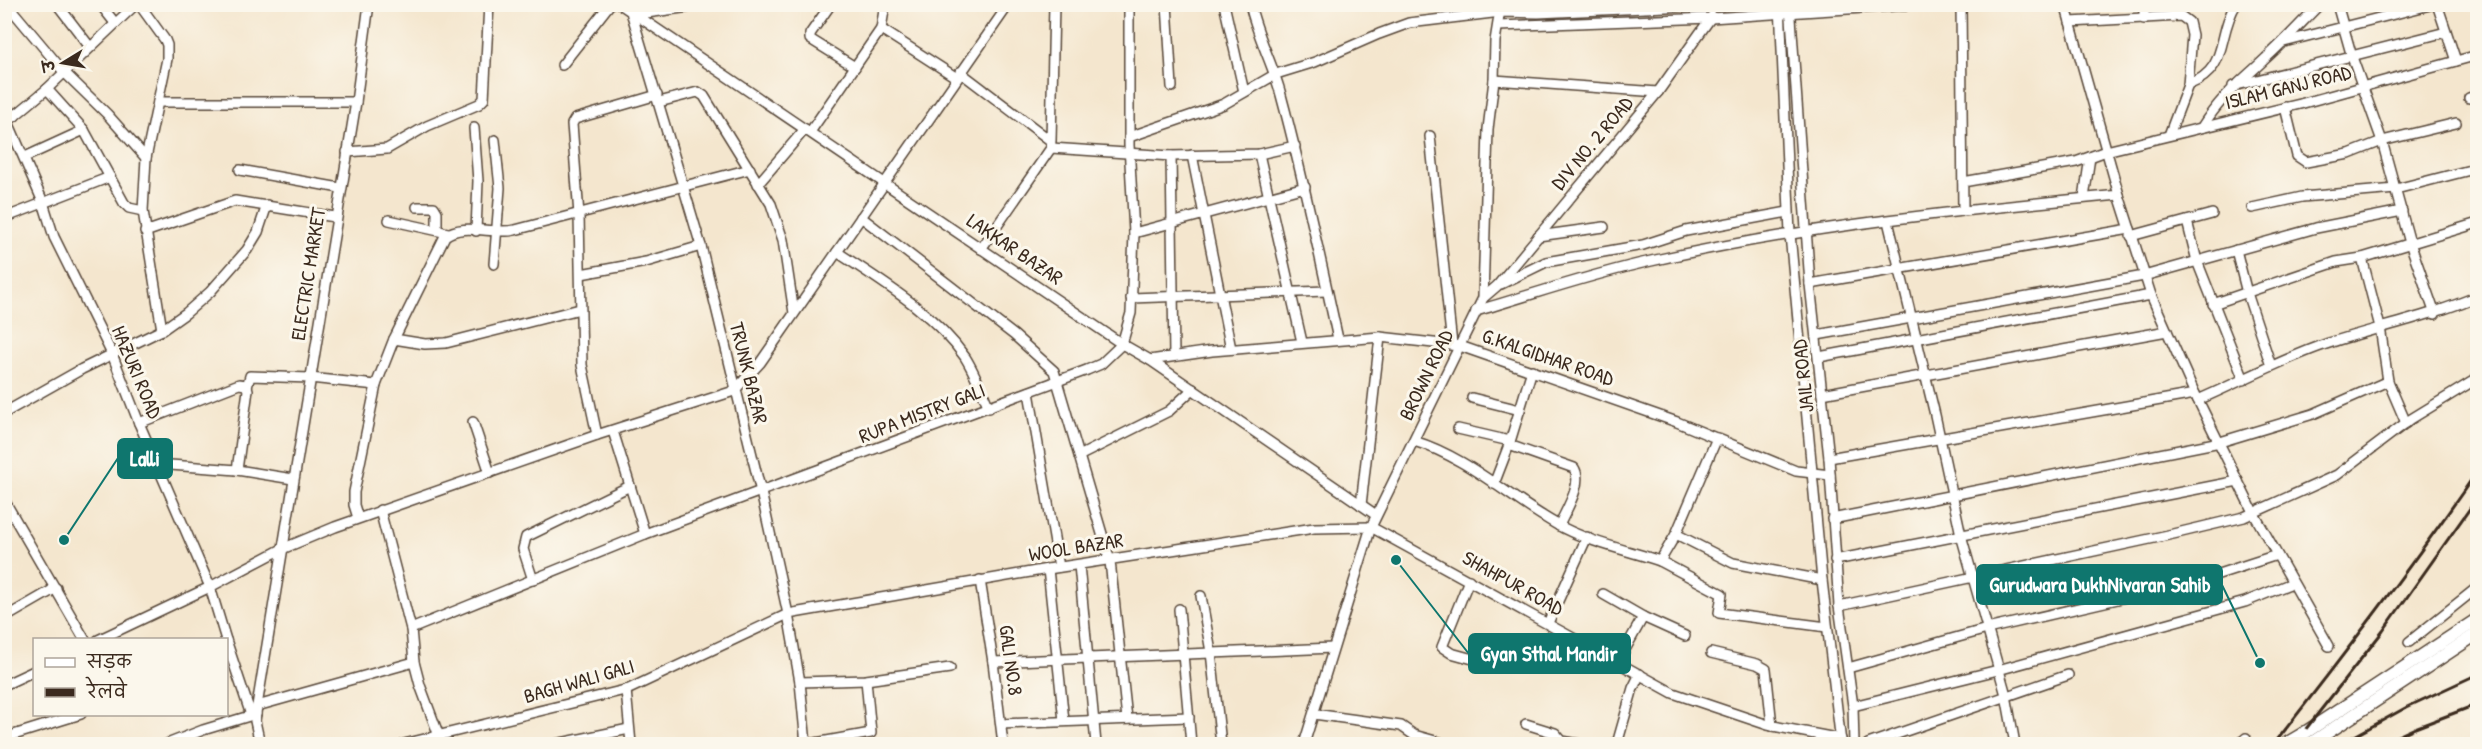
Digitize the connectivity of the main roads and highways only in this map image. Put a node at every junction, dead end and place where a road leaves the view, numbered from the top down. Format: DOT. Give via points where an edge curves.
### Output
graph roads {
  1 [pos="2478,619"];
  2 [pos="2478,633"];
  3 [pos="2286,744"];
  4 [pos="2310,744"];
  1 -- 3 [label="main road, bridge"];
  2 -- 4 [label="main road"];
}
